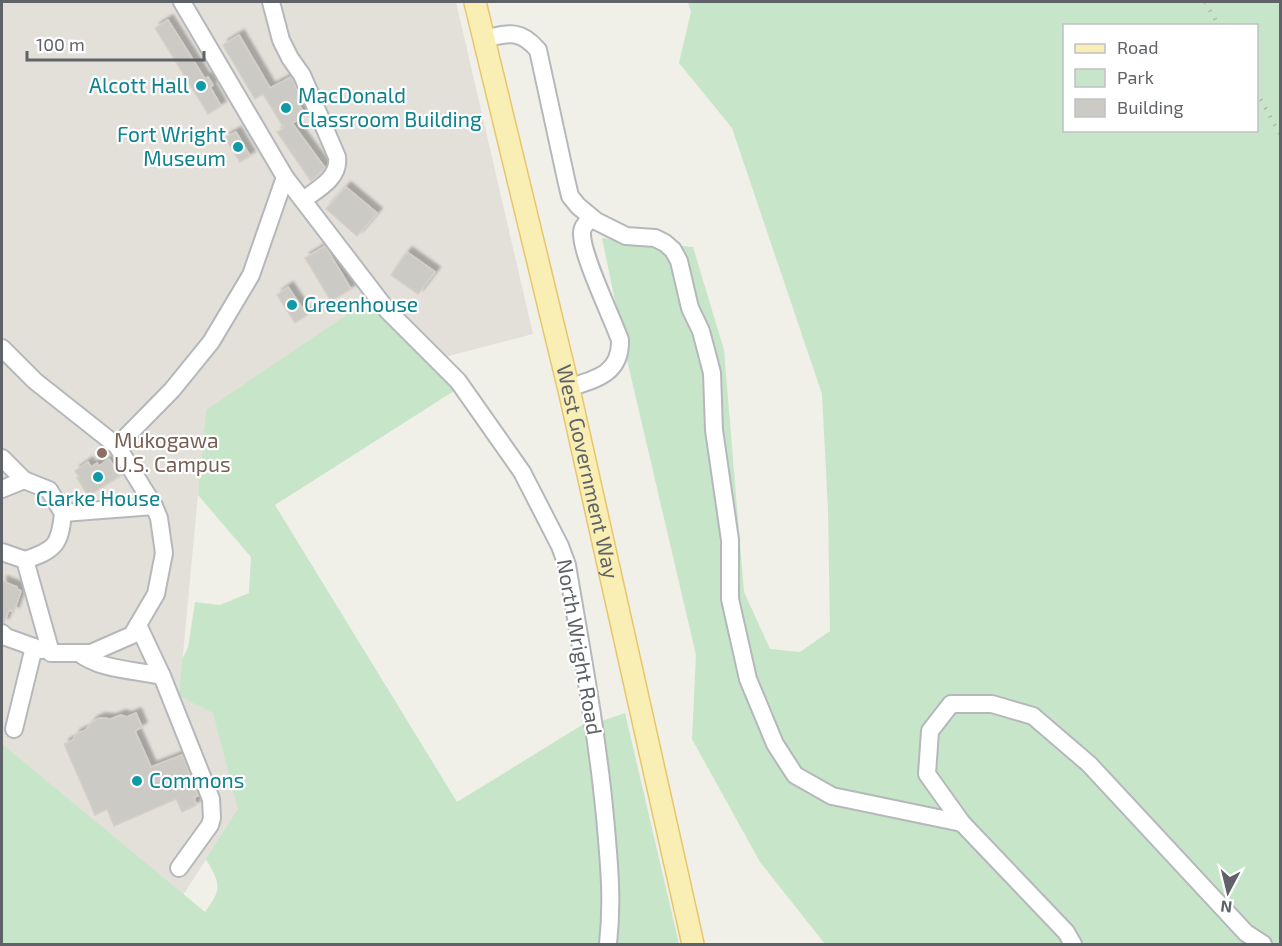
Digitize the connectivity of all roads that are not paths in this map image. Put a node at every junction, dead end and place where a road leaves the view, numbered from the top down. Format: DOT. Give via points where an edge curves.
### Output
graph roads {
  1 [pos="182,2"];
  2 [pos="271,2"];
  3 [pos="475,2"];
  4 [pos="484,39"];
  5 [pos="285,177"];
  6 [pos="303,200"];
  7 [pos="592,218"];
  8 [pos="2,348"];
  9 [pos="568,388"];
  10 [pos="117,446"];
  11 [pos="2,459"];
  12 [pos="24,480"];
  13 [pos="2,489"];
  14 [pos="154,506"];
  15 [pos="63,513"];
  16 [pos="2,552"];
  17 [pos="25,560"];
  18 [pos="135,630"];
  19 [pos="2,633"];
  20 [pos="34,647"];
  21 [pos="51,653"];
  22 [pos="79,653"];
  23 [pos="162,676"];
  24 [pos="14,729"];
  25 [pos="962,823"];
  26 [pos="179,868"];
  27 [pos="608,945"];
  28 [pos="693,945"];
  29 [pos="1073,945"];
  30 [pos="1263,945"];
  1 -- 5 [label="street, North Wright Road"];
  2 -- 6 [label="street" via="281,40 303,75 339,166 336,173"];
  3 -- 4 [label="main road, West Government Way"];
  4 -- 7 [label="street" via="515,33 538,51 570,196"];
  4 -- 9 [label="main road, West Government Way"];
  5 -- 6 [label="street, North Wright Road"];
  5 -- 10 [label="street" via="251,275 211,342 172,390"];
  6 -- 27 [label="street, North Wright Road" via="387,310 458,381 522,472 560,546 567,565 603,792 612,910"];
  7 -- 9 [label="street" via="584,225 582,234 586,253 621,351 606,373"];
  7 -- 25 [label="street" via="626,236 655,238 673,250 679,261 712,373 714,430 730,540 730,599 748,679 775,744 795,775 832,796"];
  8 -- 10 [label="street" via="35,381"];
  9 -- 28 [label="main road, West Government Way"];
  10 -- 14 [label="street"];
  11 -- 12 [label="street"];
  12 -- 13 [label="street"];
  12 -- 15 [label="street" via="49,490"];
  14 -- 15 [label="street"];
  14 -- 18 [label="street" via="164,553 156,594"];
  15 -- 17 [label="street" via="55,544 45,553"];
  16 -- 17 [label="street"];
  17 -- 21 [label="street"];
  18 -- 22 [label="street" via="91,653"];
  18 -- 23 [label="street"];
  19 -- 20 [label="street"];
  20 -- 21 [label="street"];
  20 -- 24 [label="street"];
  21 -- 22 [label="street"];
  22 -- 23 [label="street" via="109,666"];
  23 -- 26 [label="street" via="205,780 212,810 210,825"];
  25 -- 29 [label="street" via="1066,932"];
  25 -- 30 [label="street" via="927,774 930,731 951,704 992,704 1033,716 1089,764 1246,933"];
}
